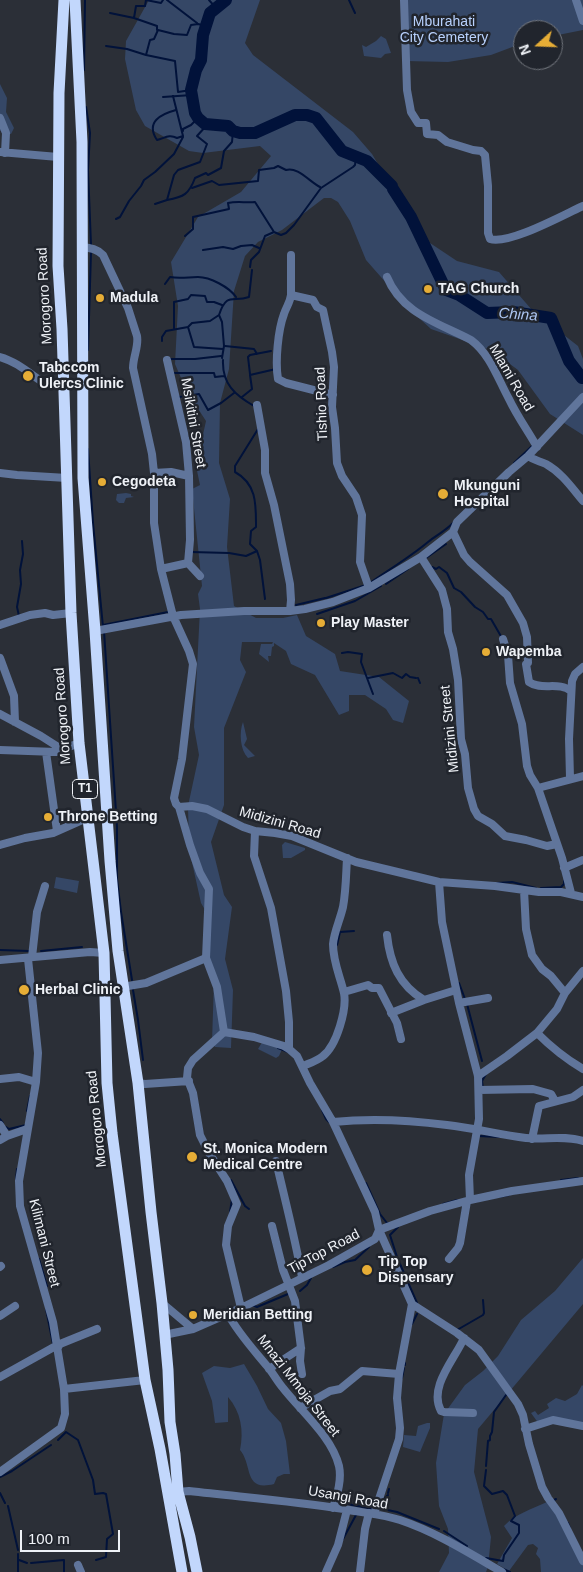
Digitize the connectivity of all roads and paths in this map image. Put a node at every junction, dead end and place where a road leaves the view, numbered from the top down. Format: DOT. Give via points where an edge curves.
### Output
graph roads {
  1 [pos="64,0"];
  2 [pos="76,0"];
  3 [pos="404,0"];
  4 [pos="576,0"];
  5 [pos="583,21"];
  6 [pos="0,118"];
  7 [pos="2,152"];
  8 [pos="58,157"];
  9 [pos="583,206"];
  10 [pos="82,247"];
  11 [pos="291,255"];
  12 [pos="387,277"];
  13 [pos="291,295"];
  14 [pos="0,357"];
  15 [pos="167,360"];
  16 [pos="64,387"];
  17 [pos="333,395"];
  18 [pos="583,397"];
  19 [pos="257,406"];
  20 [pos="537,446"];
  21 [pos="528,456"];
  22 [pos="0,473"];
  23 [pos="154,473"];
  24 [pos="190,476"];
  25 [pos="67,478"];
  26 [pos="583,502"];
  27 [pos="453,532"];
  28 [pos="421,557"];
  29 [pos="188,563"];
  30 [pos="161,569"];
  31 [pos="200,576"];
  32 [pos="369,588"];
  33 [pos="290,611"];
  34 [pos="71,613"];
  35 [pos="173,616"];
  36 [pos="0,625"];
  37 [pos="95,631"];
  38 [pos="503,639"];
  39 [pos="0,658"];
  40 [pos="583,666"];
  41 [pos="571,691"];
  42 [pos="0,714"];
  43 [pos="15,722"];
  44 [pos="79,743"];
  45 [pos="0,750"];
  46 [pos="63,750"];
  47 [pos="46,752"];
  48 [pos="583,776"];
  49 [pos="570,778"];
  50 [pos="538,788"];
  51 [pos="179,807"];
  52 [pos="88,817"];
  53 [pos="57,831"];
  54 [pos="255,831"];
  55 [pos="557,844"];
  56 [pos="0,845"];
  57 [pos="347,858"];
  58 [pos="583,860"];
  59 [pos="564,868"];
  60 [pos="439,882"];
  61 [pos="45,886"];
  62 [pos="524,890"];
  63 [pos="571,893"];
  64 [pos="583,897"];
  65 [pos="387,935"];
  66 [pos="104,953"];
  67 [pos="30,958"];
  68 [pos="206,958"];
  69 [pos="0,960"];
  70 [pos="583,971"];
  71 [pos="122,987"];
  72 [pos="456,990"];
  73 [pos="344,992"];
  74 [pos="565,993"];
  75 [pos="488,998"];
  76 [pos="424,1000"];
  77 [pos="459,1003"];
  78 [pos="391,1013"];
  79 [pos="224,1032"];
  80 [pos="537,1032"];
  81 [pos="401,1039"];
  82 [pos="289,1048"];
  83 [pos="303,1066"];
  84 [pos="582,1066"];
  85 [pos="478,1076"];
  86 [pos="0,1079"];
  87 [pos="189,1081"];
  88 [pos="36,1082"];
  89 [pos="138,1083"];
  90 [pos="479,1090"];
  91 [pos="583,1090"];
  92 [pos="554,1102"];
  93 [pos="333,1122"];
  94 [pos="0,1125"];
  95 [pos="27,1129"];
  96 [pos="478,1130"];
  97 [pos="3,1138"];
  98 [pos="532,1139"];
  99 [pos="583,1141"];
  100 [pos="276,1161"];
  101 [pos="583,1181"];
  102 [pos="469,1200"];
  103 [pos="272,1226"];
  104 [pos="379,1230"];
  105 [pos="449,1259"];
  106 [pos="302,1277"];
  107 [pos="289,1285"];
  108 [pos="162,1303"];
  109 [pos="412,1304"];
  110 [pos="15,1306"];
  111 [pos="241,1308"];
  112 [pos="228,1314"];
  113 [pos="0,1316"];
  114 [pos="97,1329"];
  115 [pos="194,1329"];
  116 [pos="164,1335"];
  117 [pos="464,1338"];
  118 [pos="301,1348"];
  119 [pos="57,1349"];
  120 [pos="269,1369"];
  121 [pos="302,1374"];
  122 [pos="399,1374"];
  123 [pos="0,1377"];
  124 [pos="145,1380"];
  125 [pos="64,1389"];
  126 [pos="300,1408"];
  127 [pos="473,1413"];
  128 [pos="583,1426"];
  129 [pos="525,1429"];
  130 [pos="0,1472"];
  131 [pos="178,1492"];
  132 [pos="333,1508"];
  133 [pos="347,1510"];
  134 [pos="372,1513"];
  135 [pos="583,1561"];
  136 [pos="182,1572"];
  137 [pos="197,1572"];
  138 [pos="326,1572"];
  139 [pos="360,1572"];
  140 [pos="502,1572"];
  1 -- 8 [label="highway, Morogoro Road / T1"];
  2 -- 10 [label="highway, T1" via="82,135"];
  3 -- 9 [label="street" via="407,90 411,112 418,123 426,124 426,134 438,135 447,142 485,155 490,239 514,237"];
  4 -- 5 [label="street"];
  6 -- 7 [label="street" via="6,133"];
  7 -- 8 [label="street"];
  8 -- 16 [label="highway, Morogoro Road / T1" via="58,266"];
  10 -- 23 [label="street" via="97,250 103,256 128,308 137,336 133,368"];
  10 -- 37 [label="highway, T1" via="83,478"];
  11 -- 13 [label="street"];
  12 -- 20 [label="street, Mlami Road" via="395,294 412,311 478,345"];
  13 -- 17 [label="street, Tishio Road" via="313,300 323,310 334,367"];
  13 -- 17 [label="street" via="280,330 276,361 278,379"];
  14 -- 16 [label="street" via="42,382"];
  15 -- 24 [label="street, Msikitini Street" via="186,442"];
  16 -- 25 [label="highway, Morogoro Road / T1"];
  17 -- 32 [label="street, Tishio Road" via="337,463 362,515 360,562"];
  18 -- 20 [label="street"];
  19 -- 33 [label="street" via="265,450 265,473 290,584"];
  20 -- 21 [label="street"];
  21 -- 26 [label="street" via="561,475"];
  21 -- 27 [label="street" via="457,522"];
  22 -- 25 [label="street"];
  23 -- 24 [label="street"];
  23 -- 30 [label="street" via="154,523"];
  24 -- 29 [label="street, Msikitini Street"];
  25 -- 34 [label="highway, Morogoro Road / T1"];
  27 -- 28 [label="street"];
  27 -- 41 [label="street" via="464,555 508,595 521,619 527,636 529,682 538,686 564,686"];
  28 -- 32 [label="street"];
  28 -- 55 [label="street, Midizini Street" via="442,590 447,609 448,632 458,680 461,738 474,809 478,816 505,836 547,846"];
  29 -- 30 [label="street"];
  29 -- 31 [label="street"];
  30 -- 35 [label="street"];
  32 -- 33 [label="street" via="333,602"];
  33 -- 35 [label="street"];
  34 -- 36 [label="street" via="30,615"];
  34 -- 44 [label="highway, Morogoro Road / T1"];
  35 -- 37 [label="street"];
  35 -- 51 [label="street" via="189,650 193,669 174,798"];
  37 -- 71 [label="highway, T1" via="109,853"];
  38 -- 50 [label="street" via="508,654 510,683 522,724 527,766"];
  39 -- 43 [label="street" via="14,700"];
  40 -- 41 [label="street" via="573,678"];
  41 -- 49 [label="street"];
  42 -- 43 [label="street"];
  43 -- 46 [label="street"];
  44 -- 46 [label="street"];
  44 -- 52 [label="highway, Morogoro Road / T1"];
  45 -- 47 [label="street"];
  46 -- 47 [label="street"];
  47 -- 53 [label="street"];
  48 -- 49 [label="street"];
  49 -- 50 [label="street"];
  50 -- 55 [label="street"];
  51 -- 54 [label="street, Midizini Road" via="207,809"];
  51 -- 68 [label="street" via="208,889"];
  52 -- 53 [label="street"];
  52 -- 66 [label="highway, Morogoro Road / T1"];
  53 -- 56 [label="street"];
  54 -- 57 [label="street, Midizini Road" via="292,836"];
  54 -- 82 [label="street" via="254,856 272,914 286,991"];
  55 -- 59 [label="street"];
  57 -- 60 [label="street, Midizini Road"];
  57 -- 73 [label="street" via="345,895 333,943"];
  58 -- 59 [label="street"];
  59 -- 63 [label="street"];
  60 -- 62 [label="street, Midizini Road"];
  60 -- 72 [label="street" via="442,922"];
  61 -- 67 [label="street, Kilimani Street" via="37,912"];
  62 -- 63 [label="street, Midizini Road"];
  62 -- 74 [label="street" via="526,930 532,955"];
  63 -- 64 [label="street, Midizini Road"];
  65 -- 76 [label="street" via="390,956 399,978"];
  66 -- 67 [label="street"];
  66 -- 124 [label="highway, Morogoro Road / T1" via="108,1093"];
  67 -- 69 [label="street"];
  67 -- 88 [label="street, Kilimani Street" via="38,1052"];
  68 -- 71 [label="street" via="146,983"];
  68 -- 79 [label="street" via="217,987"];
  70 -- 74 [label="street"];
  71 -- 89 [label="highway, T1"];
  72 -- 76 [label="street"];
  72 -- 77 [label="street"];
  73 -- 78 [label="street" via="368,985 379,988"];
  73 -- 83 [label="street" via="344,1012 329,1051"];
  74 -- 80 [label="street" via="557,1010"];
  75 -- 77 [label="street"];
  76 -- 78 [label="street"];
  77 -- 85 [label="street"];
  78 -- 81 [label="street"];
  79 -- 82 [label="street"];
  79 -- 87 [label="street" via="190,1064 187,1072"];
  80 -- 84 [label="street" via="550,1046"];
  80 -- 85 [label="street"];
  82 -- 83 [label="street"];
  83 -- 93 [label="street"];
  85 -- 90 [label="street"];
  86 -- 88 [label="street" via="19,1077"];
  87 -- 89 [label="street"];
  87 -- 111 [label="street" via="200,1135 228,1181 237,1204 228,1226 226,1244"];
  88 -- 95 [label="street, Kilimani Street"];
  89 -- 108 [label="highway, T1"];
  90 -- 92 [label="street" via="537,1089 551,1094"];
  90 -- 96 [label="street"];
  91 -- 92 [label="street" via="573,1097"];
  92 -- 98 [label="street" via="539,1106"];
  93 -- 96 [label="street" via="406,1121"];
  93 -- 104 [label="street" via="375,1212"];
  94 -- 97 [label="street"];
  95 -- 97 [label="street"];
  95 -- 119 [label="street, Kilimani Street" via="19,1181 20,1206 53,1322"];
  96 -- 98 [label="street"];
  96 -- 102 [label="street" via="469,1175"];
  98 -- 99 [label="street"];
  100 -- 106 [label="street"];
  101 -- 102 [label="street, TipTop Road"];
  102 -- 104 [label="street, TipTop Road"];
  102 -- 105 [label="street" via="460,1243"];
  103 -- 107 [label="street"];
  104 -- 106 [label="street, TipTop Road" via="375,1239"];
  104 -- 109 [label="street"];
  106 -- 107 [label="street, TipTop Road"];
  107 -- 111 [label="street, TipTop Road"];
  107 -- 118 [label="street" via="295,1301"];
  108 -- 115 [label="street"];
  108 -- 116 [label="highway, T1"];
  109 -- 117 [label="street"];
  109 -- 122 [label="street"];
  110 -- 113 [label="street"];
  111 -- 112 [label="street, TipTop Road"];
  112 -- 115 [label="street, TipTop Road"];
  112 -- 120 [label="street, Mnazi Mmoja Street"];
  114 -- 119 [label="street" via="60,1344"];
  115 -- 116 [label="street, TipTop Road"];
  116 -- 131 [label="highway, T1"];
  117 -- 127 [label="street" via="439,1383 439,1406 444,1412"];
  117 -- 129 [label="street" via="479,1350 518,1404"];
  118 -- 120 [label="street"];
  118 -- 121 [label="street"];
  119 -- 123 [label="street" via="54,1347"];
  119 -- 125 [label="street, Kilimani Street"];
  120 -- 126 [label="street, Mnazi Mmoja Street"];
  122 -- 126 [label="street" via="362,1371 340,1389"];
  122 -- 134 [label="street" via="399,1439"];
  124 -- 125 [label="street"];
  124 -- 136 [label="highway, Morogoro Road / T1"];
  125 -- 130 [label="street, Kilimani Street" via="65,1414 61,1428"];
  126 -- 132 [label="street, Mnazi Mmoja Street" via="327,1443 338,1464 340,1474"];
  128 -- 129 [label="street" via="553,1420"];
  129 -- 135 [label="street" via="542,1487"];
  131 -- 132 [label="street, Usangi Road" via="293,1501"];
  131 -- 137 [label="highway, T1"];
  132 -- 133 [label="street, Usangi Road"];
  133 -- 134 [label="street, Usangi Road"];
  133 -- 138 [label="street" via="338,1545"];
  134 -- 139 [label="street" via="365,1529"];
  134 -- 140 [label="street, Usangi Road" via="423,1530"];
}
